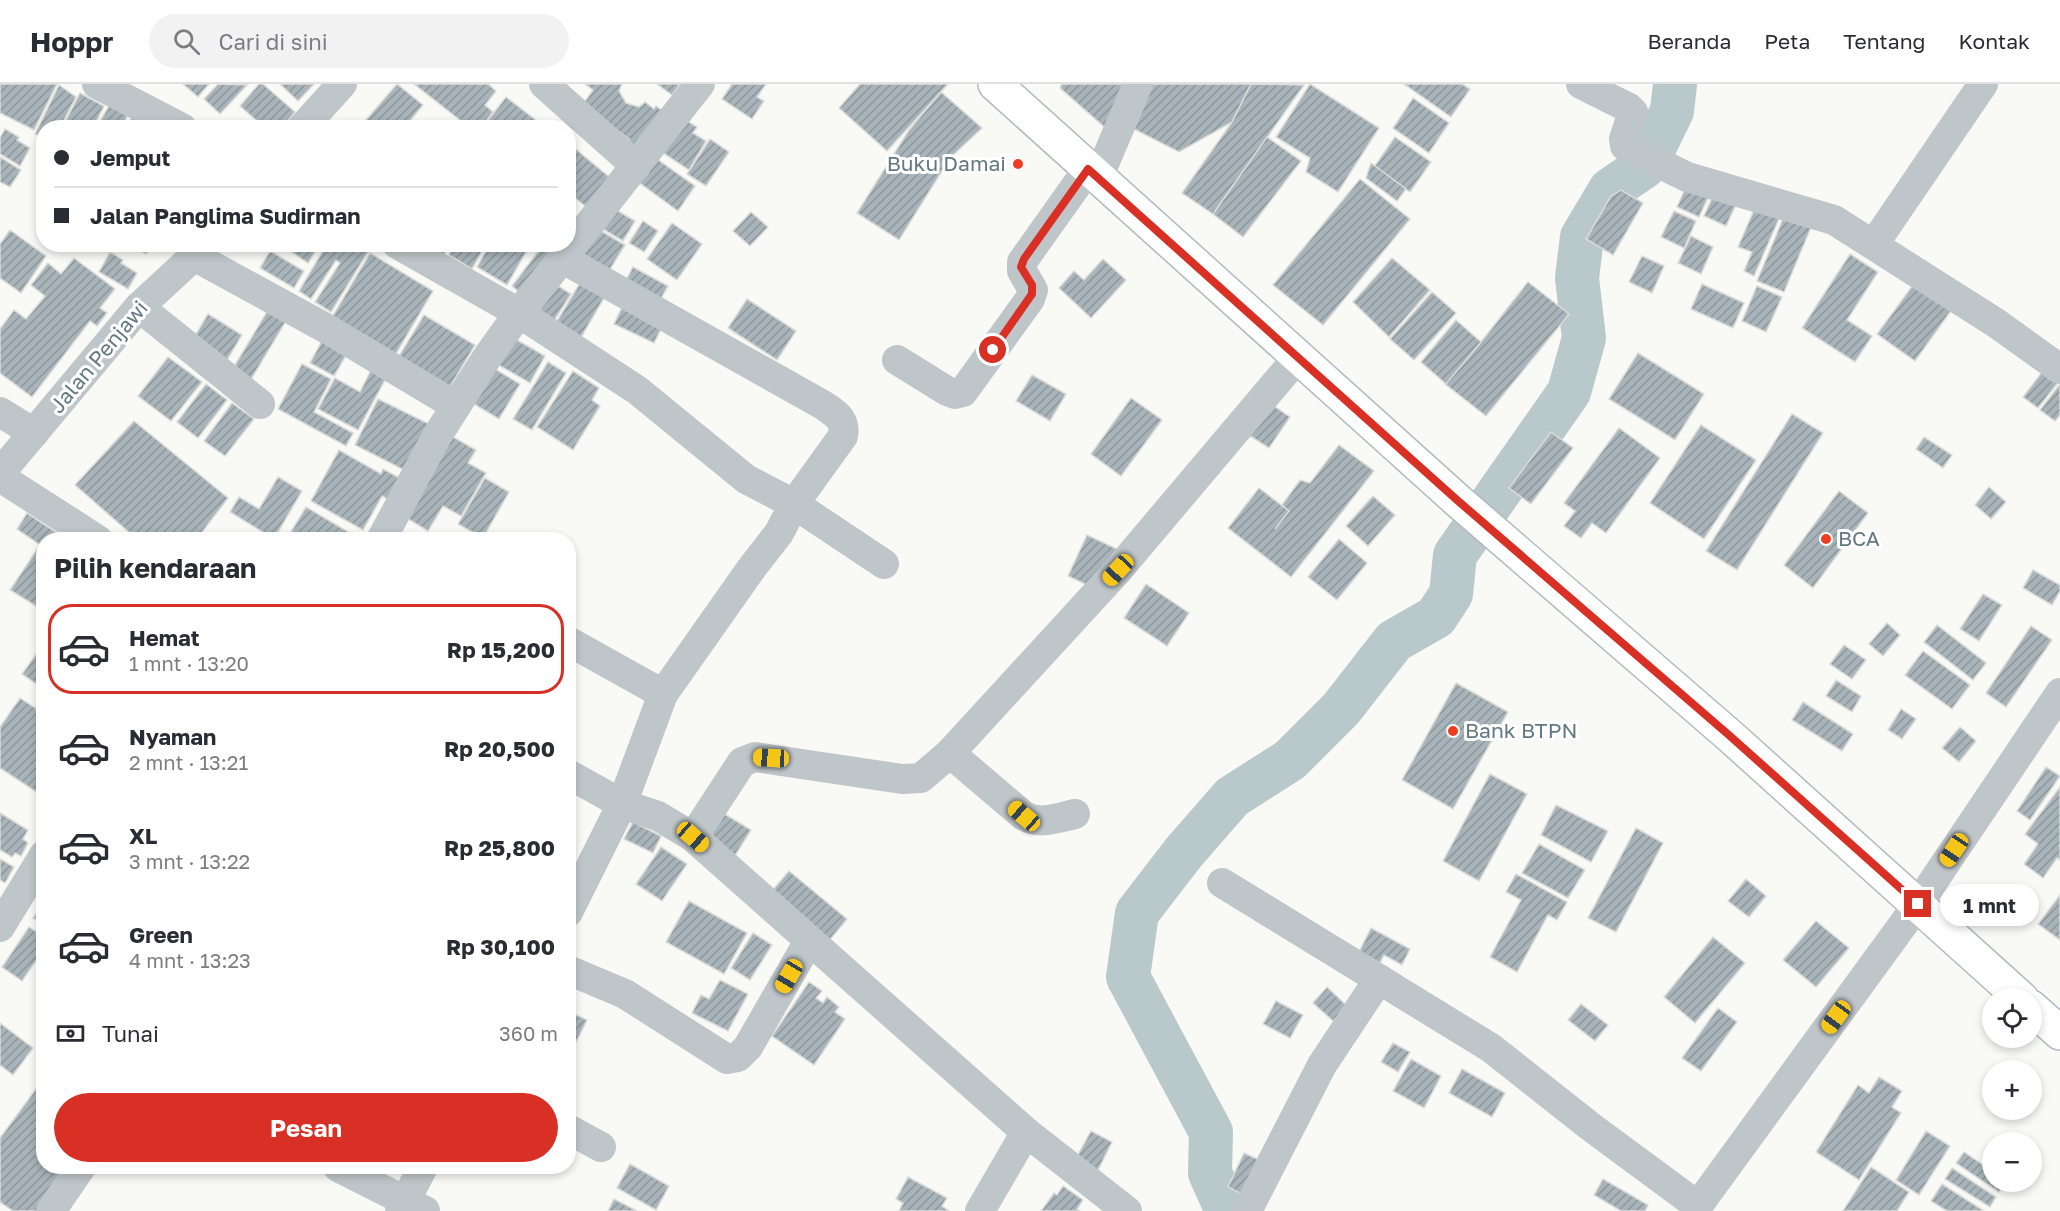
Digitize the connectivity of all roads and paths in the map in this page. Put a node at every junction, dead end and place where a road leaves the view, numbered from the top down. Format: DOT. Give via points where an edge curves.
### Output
graph roads {
  1 [pos="97,84"];
  2 [pos="342,84"];
  3 [pos="544,84"];
  4 [pos="700,84"];
  5 [pos="995,84"];
  6 [pos="1138,84"];
  7 [pos="1581,84"];
  8 [pos="1983,84"];
  9 [pos="167,120"];
  10 [pos="309,120"];
  11 [pos="636,166"];
  12 [pos="1093,173"];
  13 [pos="576,242"];
  14 [pos="1874,244"];
  15 [pos="196,252"];
  16 [pos="201,252"];
  17 [pos="411,252"];
  18 [pos="568,252"];
  19 [pos="563,259"];
  20 [pos="139,307"];
  21 [pos="519,313"];
  22 [pos="1298,357"];
  23 [pos="897,360"];
  24 [pos="2060,369"];
  25 [pos="260,404"];
  26 [pos="456,406"];
  27 [pos="0,412"];
  28 [pos="34,433"];
  29 [pos="0,475"];
  30 [pos="794,504"];
  31 [pos="86,532"];
  32 [pos="386,532"];
  33 [pos="884,564"];
  34 [pos="576,645"];
  35 [pos="663,693"];
  36 [pos="2060,693"];
  37 [pos="950,753"];
  38 [pos="576,778"];
  39 [pos="622,804"];
  40 [pos="1075,814"];
  41 [pos="693,837"];
  42 [pos="36,868"];
  43 [pos="1222,883"];
  44 [pos="576,896"];
  45 [pos="1918,904"];
  46 [pos="0,927"];
  47 [pos="809,941"];
  48 [pos="576,973"];
  49 [pos="1379,979"];
  50 [pos="2010,988"];
  51 [pos="2042,1017"];
  52 [pos="2060,1033"];
  53 [pos="1026,1132"];
  54 [pos="576,1133"];
  55 [pos="601,1147"];
  56 [pos="76,1174"];
  57 [pos="350,1174"];
  58 [pos="421,1174"];
  59 [pos="410,1208"];
  60 [pos="1696,1208"];
  61 [pos="51,1211"];
  62 [pos="980,1211"];
  63 [pos="1127,1211"];
  64 [pos="1247,1211"];
  1 -- 9 [label="street"];
  2 -- 10 [label="street"];
  3 -- 11 [label="street"];
  4 -- 11 [label="street"];
  5 -- 12 [label="main road"];
  6 -- 12 [label="street"];
  7 -- 14 [label="street" via="1633,112 1625,146 1676,172 1834,220"];
  8 -- 14 [label="street"];
  11 -- 13 [label="street"];
  12 -- 22 [label="main road"];
  12 -- 23 [label="street" via="1023,262 1022,271 1033,290 1030,299 963,392 947,391"];
  14 -- 24 [label="street"];
  15 -- 20 [label="street, Jalan Penjawi"];
  16 -- 26 [label="street"];
  17 -- 21 [label="street"];
  18 -- 19 [label="street"];
  19 -- 21 [label="street"];
  19 -- 30 [label="street" via="824,405 842,419 843,435"];
  20 -- 25 [label="street"];
  20 -- 28 [label="street, Jalan Penjawi"];
  21 -- 26 [label="street"];
  21 -- 30 [label="street" via="637,390 746,479"];
  22 -- 37 [label="street" via="1118,570"];
  22 -- 45 [label="main road"];
  26 -- 32 [label="street"];
  27 -- 28 [label="street"];
  28 -- 29 [label="street, Jalan Penjawi"];
  29 -- 31 [label="street"];
  30 -- 33 [label="street"];
  30 -- 35 [label="street" via="779,533"];
  34 -- 35 [label="street"];
  35 -- 39 [label="street"];
  36 -- 45 [label="street"];
  37 -- 40 [label="street" via="1032,820 1042,822"];
  37 -- 41 [label="street" via="921,778 912,780 755,757 742,762"];
  38 -- 39 [label="street"];
  39 -- 41 [label="street" via="658,816"];
  39 -- 44 [label="street"];
  41 -- 47 [label="street"];
  42 -- 46 [label="street"];
  43 -- 49 [label="street"];
  45 -- 50 [label="main road"];
  45 -- 60 [label="street"];
  47 -- 48 [label="street" via="748,1047 738,1057 727,1059 625,994"];
  47 -- 53 [label="street"];
  49 -- 60 [label="street" via="1491,1048"];
  49 -- 64 [label="street" via="1322,1065"];
  51 -- 52 [label="main road"];
  53 -- 62 [label="street"];
  53 -- 63 [label="street"];
  54 -- 55 [label="street"];
  56 -- 61 [label="street"];
  57 -- 59 [label="street"];
  58 -- 59 [label="street"];
}
